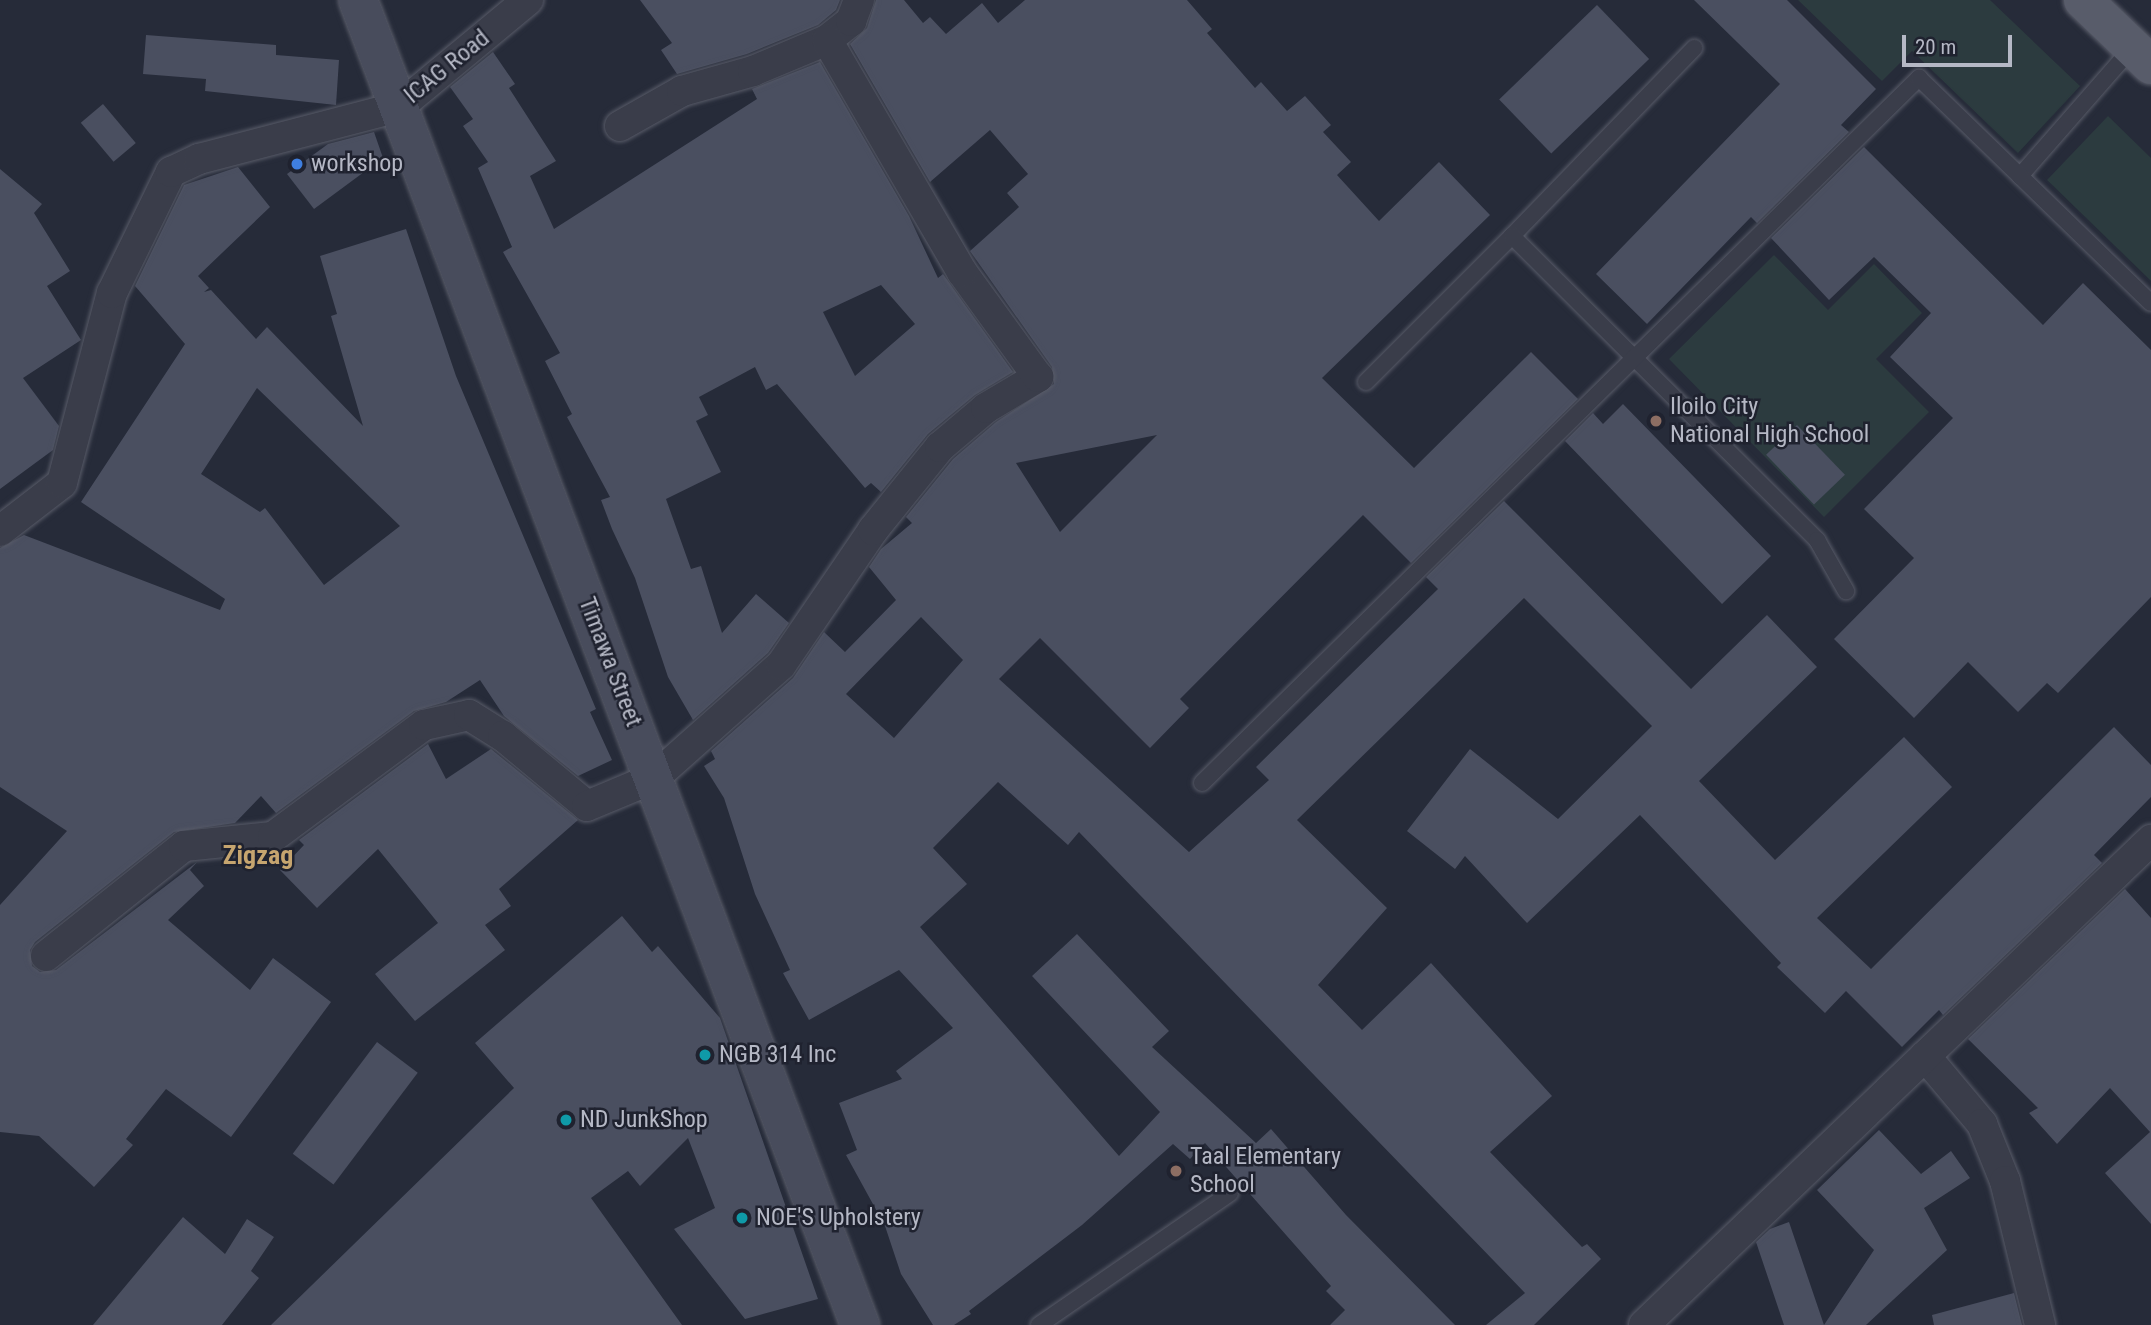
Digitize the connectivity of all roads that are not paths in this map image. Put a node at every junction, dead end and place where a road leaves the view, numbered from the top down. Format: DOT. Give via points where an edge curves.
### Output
graph roads {
  1 [pos="358,0"];
  2 [pos="528,0"];
  3 [pos="859,0"];
  4 [pos="2082,0"];
  5 [pos="827,40"];
  6 [pos="1695,48"];
  7 [pos="2141,56"];
  8 [pos="399,107"];
  9 [pos="620,126"];
  10 [pos="2020,176"];
  11 [pos="1512,236"];
  12 [pos="2151,303"];
  13 [pos="1635,357"];
  14 [pos="1366,382"];
  15 [pos="0,531"];
  16 [pos="1846,591"];
  17 [pos="654,778"];
  18 [pos="1202,783"];
  19 [pos="2151,841"];
  20 [pos="46,956"];
  21 [pos="1925,1056"];
  22 [pos="1230,1193"];
  23 [pos="860,1325"];
  24 [pos="1039,1325"];
  25 [pos="1644,1325"];
  26 [pos="2040,1325"];
  1 -- 8 [label="street, Timawa Street"];
  2 -- 8 [label="street, ICAG Road"];
  3 -- 5 [label="street" via="851,21"];
  4 -- 7 [label="main road"];
  5 -- 9 [label="street" via="753,71 682,91"];
  5 -- 17 [label="street" via="962,272 1038,377 986,408 940,447 873,530 781,665"];
  6 -- 11 [label="lane"];
  7 -- 10 [label="lane"];
  8 -- 15 [label="street" via="199,159 170,172 112,293 62,483"];
  8 -- 17 [label="street, Timawa Street"];
  10 -- 12 [label="lane"];
  10 -- 13 [label="lane" via="1919,78"];
  11 -- 13 [label="lane"];
  11 -- 14 [label="lane"];
  13 -- 16 [label="lane" via="1817,540"];
  13 -- 18 [label="lane"];
  17 -- 20 [label="street" via="587,806 503,736 469,715 424,725 273,837 184,846"];
  17 -- 23 [label="street, Timawa Street"];
  19 -- 21 [label="street"];
  21 -- 25 [label="street"];
  21 -- 26 [label="street" via="1982,1124 2005,1181"];
  22 -- 24 [label="lane"];
}
